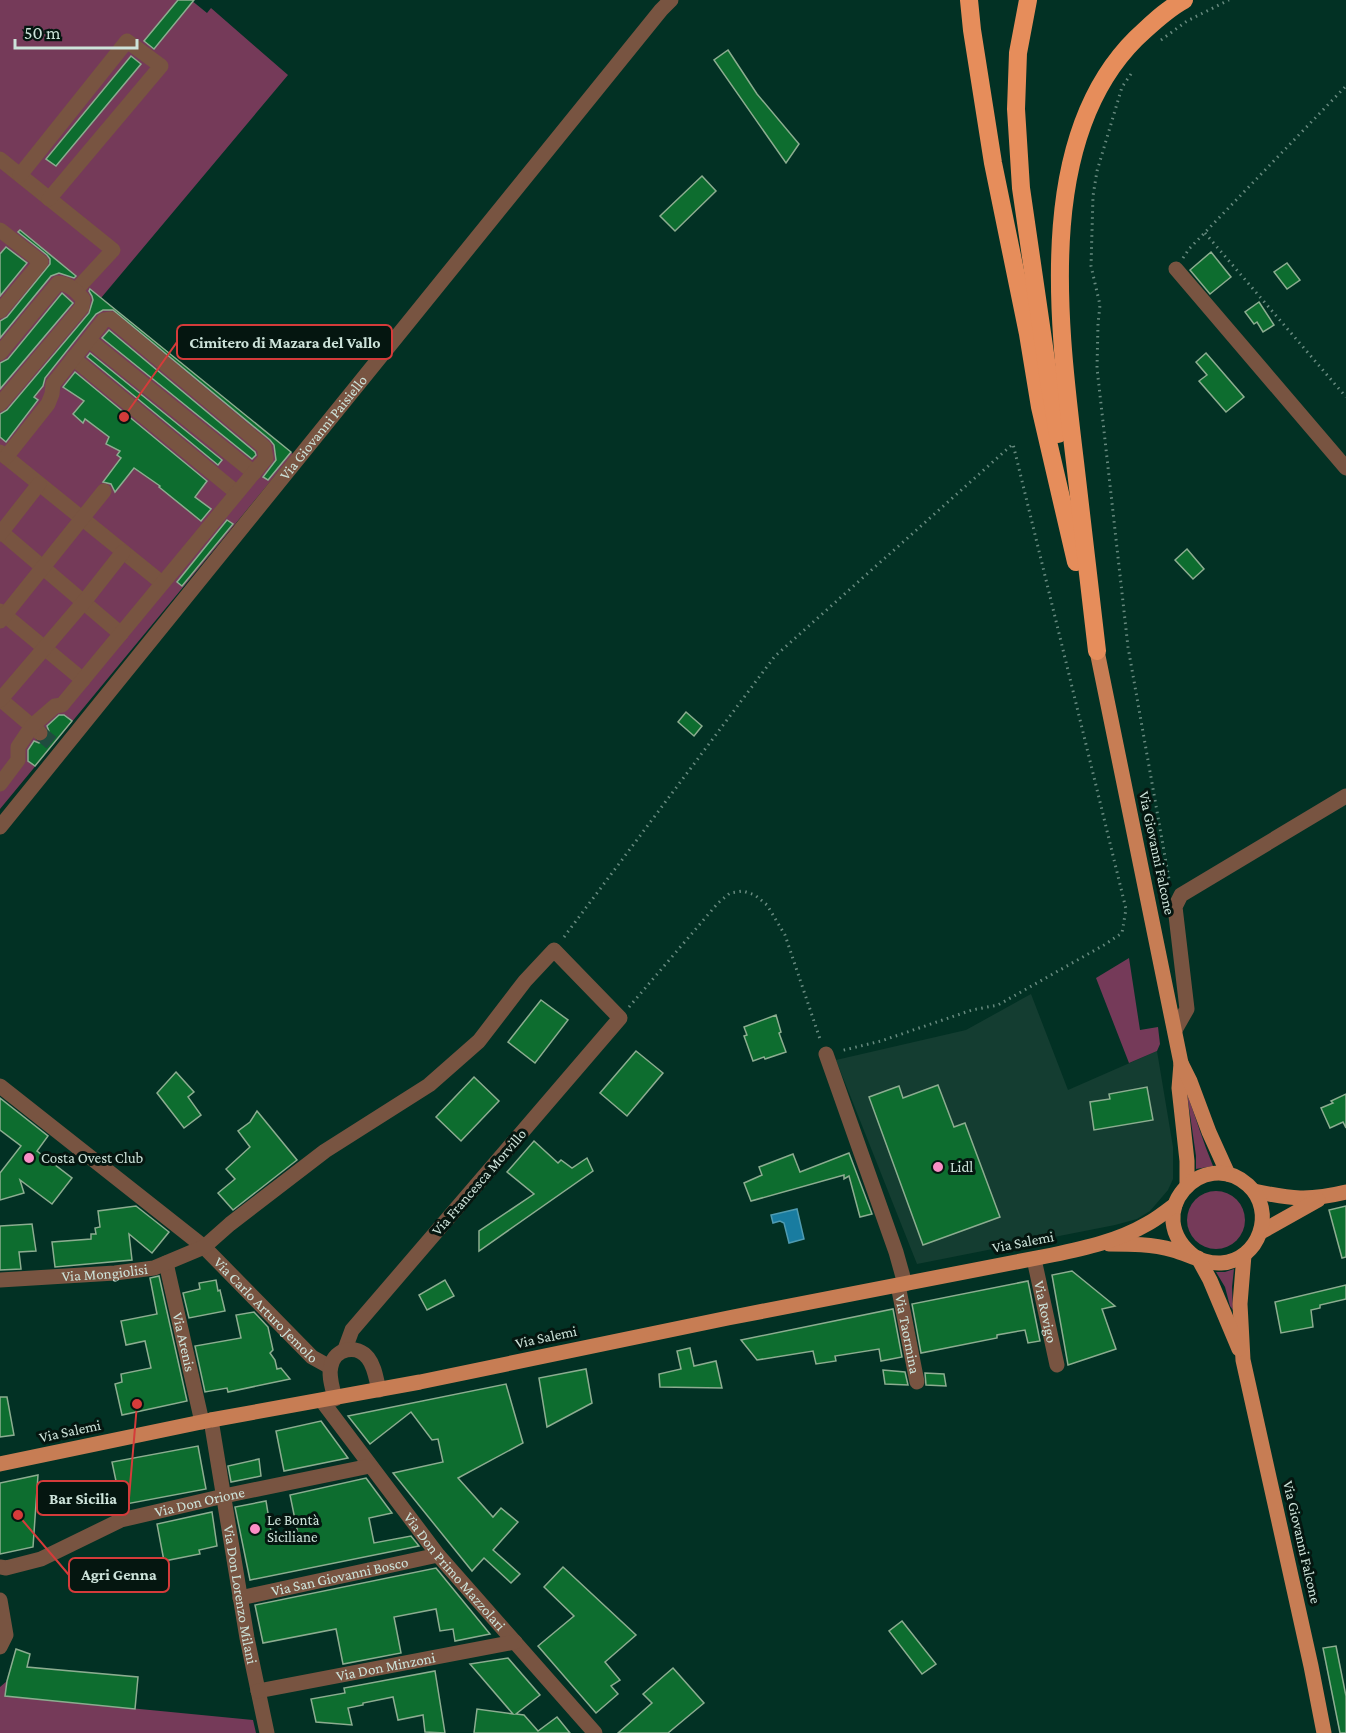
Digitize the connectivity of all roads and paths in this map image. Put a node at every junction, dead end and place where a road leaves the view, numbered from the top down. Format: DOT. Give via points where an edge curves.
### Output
graph roads {
  1 [pos="671,0"];
  2 [pos="969,0"];
  3 [pos="1028,0"];
  4 [pos="1184,0"];
  5 [pos="1229,0"];
  6 [pos="1155,45"];
  7 [pos="1134,69"];
  8 [pos="1346,86"];
  9 [pos="0,159"];
  10 [pos="20,175"];
  11 [pos="49,199"];
  12 [pos="0,230"];
  13 [pos="1205,233"];
  14 [pos="1176,269"];
  15 [pos="76,290"];
  16 [pos="6,292"];
  17 [pos="0,311"];
  18 [pos="89,340"];
  19 [pos="0,353"];
  20 [pos="74,358"];
  21 [pos="1346,397"];
  22 [pos="0,404"];
  23 [pos="2,453"];
  24 [pos="1346,468"];
  25 [pos="254,473"];
  26 [pos="39,484"];
  27 [pos="104,491"];
  28 [pos="237,493"];
  29 [pos="82,518"];
  30 [pos="0,533"];
  31 [pos="123,552"];
  32 [pos="42,568"];
  33 [pos="162,583"];
  34 [pos="83,603"];
  35 [pos="2,616"];
  36 [pos="121,634"];
  37 [pos="43,648"];
  38 [pos="1097,651"];
  39 [pos="84,680"];
  40 [pos="0,699"];
  41 [pos="36,729"];
  42 [pos="0,784"];
  43 [pos="1346,796"];
  44 [pos="0,826"];
  45 [pos="1175,907"];
  46 [pos="554,950"];
  47 [pos="620,1018"];
  48 [pos="1175,1030"];
  49 [pos="826,1054"];
  50 [pos="1181,1063"];
  51 [pos="0,1086"];
  52 [pos="1228,1174"];
  53 [pos="1187,1186"];
  54 [pos="1254,1191"];
  55 [pos="1346,1192"];
  56 [pos="1326,1197"];
  57 [pos="1175,1205"];
  58 [pos="1261,1232"];
  59 [pos="1100,1244"];
  60 [pos="204,1247"];
  61 [pos="1245,1255"];
  62 [pos="1196,1258"];
  63 [pos="1034,1259"];
  64 [pos="166,1263"];
  65 [pos="0,1280"];
  66 [pos="901,1284"];
  67 [pos="345,1349"];
  68 [pos="1243,1360"];
  69 [pos="1057,1365"];
  70 [pos="330,1367"];
  71 [pos="917,1382"];
  72 [pos="379,1390"];
  73 [pos="329,1400"];
  74 [pos="207,1421"];
  75 [pos="0,1464"];
  76 [pos="370,1466"];
  77 [pos="224,1496"];
  78 [pos="438,1555"];
  79 [pos="0,1567"];
  80 [pos="240,1598"];
  81 [pos="0,1600"];
  82 [pos="515,1642"];
  83 [pos="0,1647"];
  84 [pos="258,1691"];
  85 [pos="267,1733"];
  86 [pos="595,1733"];
  87 [pos="1324,1733"];
  1 -- 44 [label="street, Via Giovanni Paisiello" via="58,747"];
  2 -- 38 [label="highway" via="993,164 1040,407"];
  3 -- 38 [label="highway" via="1018,53 1016,110 1021,188 1049,381"];
  4 -- 38 [label="highway" via="1131,42 1109,71 1091,103 1066,188 1059,247 1062,358"];
  5 -- 6 [label="path" via="1187,21"];
  7 -- 45 [label="path" via="1122,87 1097,171 1091,266 1100,305 1097,368 1128,647"];
  8 -- 13 [label="path"];
  9 -- 10 [label="street"];
  10 -- 11 [label="street"];
  10 -- 11 [label="street" via="127,41 161,66"];
  11 -- 15 [label="street" via="113,250"];
  12 -- 16 [label="street" via="41,262"];
  13 -- 14 [label="path"];
  13 -- 21 [label="path"];
  14 -- 24 [label="street"];
  15 -- 19 [label="street" via="58,283"];
  15 -- 22 [label="street" via="83,299 82,307"];
  16 -- 17 [label="street"];
  18 -- 20 [label="street"];
  18 -- 25 [label="street"];
  18 -- 25 [label="street" via="104,320 111,319 264,447 266,458"];
  20 -- 23 [label="street" via="53,384 48,404"];
  20 -- 28 [label="street"];
  23 -- 26 [label="street"];
  25 -- 28 [label="street"];
  26 -- 29 [label="street"];
  26 -- 30 [label="street"];
  27 -- 29 [label="street"];
  28 -- 33 [label="street"];
  29 -- 31 [label="street"];
  29 -- 32 [label="street"];
  30 -- 32 [label="street"];
  31 -- 33 [label="street"];
  31 -- 34 [label="street"];
  32 -- 34 [label="street"];
  32 -- 35 [label="street"];
  33 -- 36 [label="street"];
  34 -- 36 [label="street"];
  34 -- 37 [label="street"];
  35 -- 37 [label="street"];
  36 -- 39 [label="street"];
  37 -- 39 [label="street"];
  37 -- 40 [label="street"];
  38 -- 48 [label="main road, Via Giovanni Falcone"];
  39 -- 41 [label="street"];
  40 -- 41 [label="street"];
  41 -- 42 [label="street" via="18,747 18,760"];
  43 -- 45 [label="street" via="1181,895"];
  45 -- 48 [label="street" via="1187,1009"];
  46 -- 47 [label="street"];
  46 -- 49 [label="path" via="775,656 1013,444 1126,909 1122,933 998,1005"];
  46 -- 60 [label="street, Via Mongiolisi" via="479,1041 429,1085 325,1151"];
  47 -- 49 [label="path" via="718,903 730,893 742,891 767,905 785,935"];
  47 -- 67 [label="street, Via Francesca Morvillo" via="352,1330"];
  48 -- 50 [label="main road, Via Giovanni Falcone"];
  49 -- 66 [label="street, Via Taormina" via="896,1252"];
  50 -- 52 [label="main road"];
  50 -- 53 [label="main road" via="1179,1088"];
  51 -- 60 [label="street, Via Carlo Arturo Jemolo"];
  52 -- 53 [label="main road" via="1199,1178"];
  52 -- 54 [label="main road"];
  53 -- 57 [label="main road"];
  54 -- 56 [label="main road" via="1300,1199"];
  54 -- 58 [label="main road" via="1263,1218"];
  55 -- 56 [label="main road"];
  56 -- 58 [label="main road"];
  57 -- 59 [label="main road" via="1148,1224"];
  57 -- 62 [label="main road" via="1176,1234"];
  58 -- 61 [label="main road"];
  59 -- 62 [label="main road" via="1154,1245"];
  59 -- 63 [label="main road, Via Salemi"];
  60 -- 64 [label="street, Via Mongiolisi"];
  60 -- 70 [label="street, Via Carlo Arturo Jemolo" via="312,1357"];
  61 -- 62 [label="main road" via="1220,1263"];
  61 -- 68 [label="main road" via="1240,1304"];
  62 -- 68 [label="main road" via="1210,1280"];
  63 -- 66 [label="main road, Via Salemi"];
  63 -- 69 [label="street, Via Rovigo"];
  64 -- 65 [label="street, Via Mongiolisi" via="115,1273"];
  64 -- 74 [label="street, Via Arenis"];
  66 -- 71 [label="street, Via Taormina"];
  66 -- 72 [label="main road, Via Salemi"];
  67 -- 70 [label="street, Via Francesca Morvillo" via="335,1355"];
  67 -- 72 [label="street" via="367,1356"];
  68 -- 87 [label="main road, Via Giovanni Falcone"];
  70 -- 73 [label="street"];
  72 -- 73 [label="main road, Via Salemi"];
  73 -- 74 [label="main road, Via Salemi"];
  73 -- 76 [label="street, Via Don Primo Mazzolari"];
  74 -- 75 [label="main road, Via Salemi"];
  74 -- 77 [label="street, Via Don Lorenzo Milani"];
  76 -- 77 [label="street, Via Don Orione"];
  76 -- 78 [label="street, Via Don Primo Mazzolari"];
  77 -- 79 [label="street, Via Don Orione" via="121,1520 41,1559"];
  77 -- 80 [label="street, Via Don Lorenzo Milani"];
  78 -- 80 [label="street, Via San Giovanni Bosco"];
  78 -- 82 [label="street, Via Don Primo Mazzolari"];
  80 -- 84 [label="street, Via Don Lorenzo Milani"];
  81 -- 83 [label="street" via="6,1635"];
  82 -- 84 [label="street, Via Don Minzoni"];
  82 -- 86 [label="street, Via Don Primo Mazzolari"];
  84 -- 85 [label="street, Via Don Lorenzo Milani"];
}
